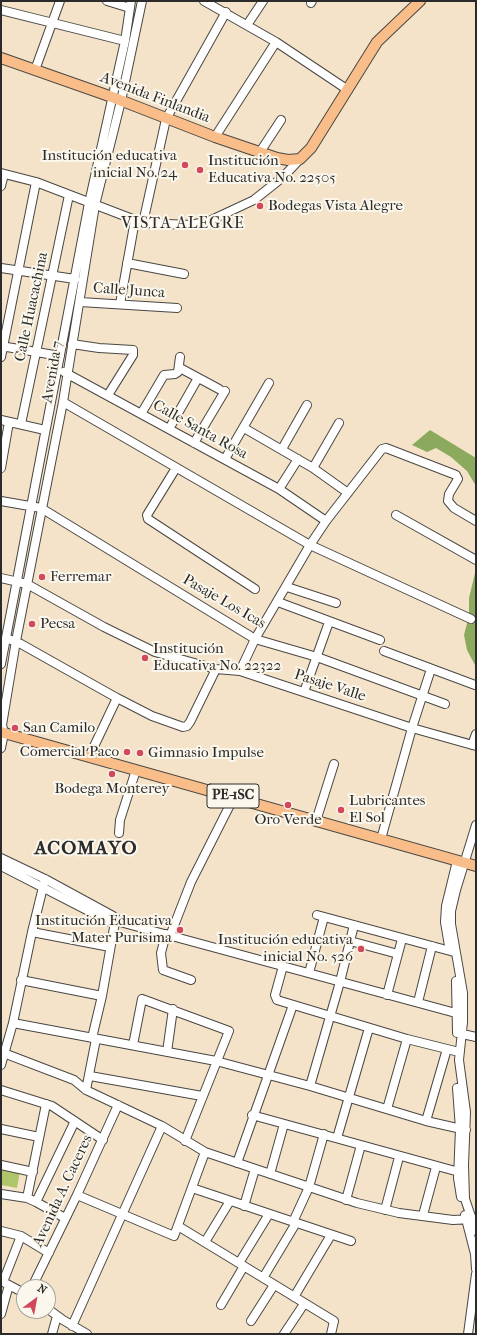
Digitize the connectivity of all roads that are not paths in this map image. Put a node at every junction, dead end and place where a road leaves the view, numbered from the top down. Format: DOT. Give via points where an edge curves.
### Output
graph roads {
  1 [pos="60,1"];
  2 [pos="107,1"];
  3 [pos="142,1"];
  4 [pos="204,1"];
  5 [pos="263,1"];
  6 [pos="420,1"];
  7 [pos="130,5"];
  8 [pos="1,10"];
  9 [pos="226,12"];
  10 [pos="53,24"];
  11 [pos="247,25"];
  12 [pos="125,40"];
  13 [pos="276,42"];
  14 [pos="1,58"];
  15 [pos="35,70"];
  16 [pos="348,90"];
  17 [pos="117,99"];
  18 [pos="166,119"];
  19 [pos="281,120"];
  20 [pos="215,137"];
  21 [pos="260,152"];
  22 [pos="300,159"];
  23 [pos="2,173"];
  24 [pos="36,182"];
  25 [pos="1,186"];
  26 [pos="69,195"];
  27 [pos="92,204"];
  28 [pos="139,221"];
  29 [pos="127,263"];
  30 [pos="1,268"];
  31 [pos="19,272"];
  32 [pos="184,274"];
  33 [pos="52,276"];
  34 [pos="75,279"];
  35 [pos="80,302"];
  36 [pos="120,304"];
  37 [pos="177,308"];
  38 [pos="72,344"];
  39 [pos="2,347"];
  40 [pos="37,352"];
  41 [pos="60,356"];
  42 [pos="1,357"];
  43 [pos="180,357"];
  44 [pos="180,368"];
  45 [pos="58,369"];
  46 [pos="67,373"];
  47 [pos="198,378"];
  48 [pos="269,383"];
  49 [pos="108,395"];
  50 [pos="63,402"];
  51 [pos="307,405"];
  52 [pos="141,414"];
  53 [pos="5,421"];
  54 [pos="339,423"];
  55 [pos="21,424"];
  56 [pos="244,428"];
  57 [pos="169,429"];
  58 [pos="45,430"];
  59 [pos="194,443"];
  60 [pos="282,449"];
  61 [pos="225,459"];
  62 [pos="298,459"];
  63 [pos="1,462"];
  64 [pos="176,468"];
  65 [pos="313,468"];
  66 [pos="279,490"];
  67 [pos="348,493"];
  68 [pos="1,501"];
  69 [pos="31,506"];
  70 [pos="41,508"];
  71 [pos="396,515"];
  72 [pos="326,521"];
  73 [pos="476,521"];
  74 [pos="310,545"];
  75 [pos="476,560"];
  76 [pos="1,578"];
  77 [pos="18,580"];
  78 [pos="27,584"];
  79 [pos="286,587"];
  80 [pos="255,589"];
  81 [pos="278,602"];
  82 [pos="336,603"];
  83 [pos="471,619"];
  84 [pos="329,622"];
  85 [pos="5,638"];
  86 [pos="255,639"];
  87 [pos="380,640"];
  88 [pos="16,641"];
  89 [pos="384,650"];
  90 [pos="316,657"];
  91 [pos="1,659"];
  92 [pos="216,669"];
  93 [pos="431,669"];
  94 [pos="240,671"];
  95 [pos="475,685"];
  96 [pos="304,692"];
  97 [pos="422,697"];
  98 [pos="117,698"];
  99 [pos="444,704"];
  100 [pos="412,728"];
  101 [pos="2,732"];
  102 [pos="476,734"];
  103 [pos="474,746"];
  104 [pos="1,748"];
  105 [pos="88,757"];
  106 [pos="334,764"];
  107 [pos="136,770"];
  108 [pos="234,797"];
  109 [pos="316,821"];
  110 [pos="476,825"];
  111 [pos="119,833"];
  112 [pos="381,839"];
  113 [pos="1,858"];
  114 [pos="460,862"];
  115 [pos="1,866"];
  116 [pos="476,866"];
  117 [pos="44,883"];
  118 [pos="117,922"];
  119 [pos="354,925"];
  120 [pos="32,932"];
  121 [pos="168,935"];
  122 [pos="402,939"];
  123 [pos="350,941"];
  124 [pos="432,946"];
  125 [pos="110,947"];
  126 [pos="453,952"];
  127 [pos="398,954"];
  128 [pos="283,966"];
  129 [pos="309,973"];
  130 [pos="21,980"];
  131 [pos="191,980"];
  132 [pos="340,982"];
  133 [pos="387,995"];
  134 [pos="102,996"];
  135 [pos="418,1002"];
  136 [pos="293,1005"];
  137 [pos="173,1009"];
  138 [pos="460,1014"];
  139 [pos="330,1016"];
  140 [pos="13,1023"];
  141 [pos="369,1028"];
  142 [pos="459,1034"];
  143 [pos="94,1038"];
  144 [pos="476,1038"];
  145 [pos="407,1039"];
  146 [pos="133,1045"];
  147 [pos="453,1051"];
  148 [pos="3,1052"];
  149 [pos="167,1052"];
  150 [pos="216,1061"];
  151 [pos="1,1065"];
  152 [pos="267,1074"];
  153 [pos="90,1076"];
  154 [pos="310,1086"];
  155 [pos="1,1090"];
  156 [pos="86,1090"];
  157 [pos="202,1096"];
  158 [pos="348,1098"];
  159 [pos="46,1104"];
  160 [pos="118,1105"];
  161 [pos="387,1109"];
  162 [pos="252,1115"];
  163 [pos="75,1121"];
  164 [pos="426,1121"];
  165 [pos="284,1124"];
  166 [pos="162,1126"];
  167 [pos="1,1129"];
  168 [pos="463,1130"];
  169 [pos="324,1134"];
  170 [pos="39,1137"];
  171 [pos="337,1138"];
  172 [pos="103,1140"];
  173 [pos="185,1141"];
  174 [pos="361,1145"];
  175 [pos="205,1152"];
  176 [pos="399,1156"];
  177 [pos="237,1163"];
  178 [pos="1,1165"];
  179 [pos="436,1167"];
  180 [pos="255,1169"];
  181 [pos="33,1172"];
  182 [pos="458,1172"];
  183 [pos="270,1174"];
  184 [pos="309,1187"];
  185 [pos="192,1188"];
  186 [pos="1,1194"];
  187 [pos="77,1195"];
  188 [pos="27,1198"];
  189 [pos="346,1200"];
  190 [pos="230,1201"];
  191 [pos="36,1202"];
  192 [pos="244,1206"];
  193 [pos="385,1210"];
  194 [pos="123,1214"];
  195 [pos="269,1214"];
  196 [pos="423,1215"];
  197 [pos="65,1218"];
  198 [pos="470,1220"];
  199 [pos="295,1223"];
  200 [pos="178,1226"];
  201 [pos="1,1231"];
  202 [pos="476,1231"];
  203 [pos="331,1235"];
  204 [pos="21,1236"];
  205 [pos="351,1241"];
  206 [pos="205,1242"];
  207 [pos="49,1253"];
  208 [pos="242,1265"];
  209 [pos="476,1269"];
  210 [pos="476,1274"];
  211 [pos="263,1278"];
  212 [pos="36,1279"];
  213 [pos="4,1283"];
  214 [pos="274,1285"];
  215 [pos="16,1289"];
  216 [pos="294,1297"];
  217 [pos="475,1303"];
  218 [pos="304,1304"];
  219 [pos="221,1305"];
  220 [pos="1,1314"];
  221 [pos="57,1316"];
  222 [pos="252,1321"];
  223 [pos="476,1321"];
  224 [pos="72,1326"];
  225 [pos="52,1334"];
  226 [pos="87,1334"];
  227 [pos="284,1334"];
  228 [pos="330,1334"];
  229 [pos="468,1334"];
  230 [pos="474,1334"];
  1 -- 10 [label="street"];
  2 -- 7 [label="street"];
  3 -- 17 [label="street, Avenida 7"];
  4 -- 9 [label="street"];
  5 -- 11 [label="street"];
  6 -- 16 [label="main road" via="377,42"];
  7 -- 12 [label="street, Avenida 7"];
  8 -- 10 [label="street"];
  9 -- 11 [label="street"];
  9 -- 18 [label="street"];
  10 -- 12 [label="street"];
  10 -- 15 [label="street"];
  11 -- 13 [label="street"];
  12 -- 17 [label="street, Avenida 7"];
  13 -- 16 [label="street"];
  13 -- 20 [label="street"];
  14 -- 15 [label="main road, Avenida Finlandia"];
  15 -- 17 [label="main road, Avenida Finlandia"];
  16 -- 22 [label="main road" via="311,148"];
  17 -- 18 [label="main road, Avenida Finlandia"];
  17 -- 27 [label="street, Avenida 7"];
  18 -- 20 [label="main road, Avenida Finlandia"];
  18 -- 28 [label="street"];
  19 -- 21 [label="street"];
  20 -- 21 [label="main road, Avenida Finlandia"];
  21 -- 22 [label="main road, Avenida Finlandia" via="288,160"];
  22 -- 28 [label="street" via="283,177 254,200 209,221 179,226"];
  23 -- 24 [label="street"];
  23 -- 25 [label="street"];
  24 -- 26 [label="street"];
  24 -- 31 [label="street"];
  26 -- 27 [label="street"];
  26 -- 33 [label="street, Calle Huacachina"];
  27 -- 28 [label="street"];
  27 -- 34 [label="street, Avenida 7"];
  27 -- 35 [label="street, Avenida 7"];
  28 -- 29 [label="street"];
  29 -- 32 [label="street"];
  29 -- 36 [label="street"];
  30 -- 31 [label="street"];
  31 -- 33 [label="street"];
  31 -- 39 [label="street"];
  33 -- 34 [label="street"];
  33 -- 40 [label="street, Calle Huacachina"];
  34 -- 41 [label="street, Avenida 7"];
  35 -- 36 [label="street, Calle Junca"];
  35 -- 38 [label="street, Avenida 7"];
  36 -- 37 [label="street, Calle Junca"];
  38 -- 46 [label="street, Avenida 7"];
  38 -- 49 [label="street" via="133,350 133,355"];
  39 -- 40 [label="street"];
  39 -- 42 [label="street"];
  40 -- 41 [label="street"];
  40 -- 55 [label="street, Calle Huacachina"];
  41 -- 45 [label="street, Avenida 7"];
  43 -- 44 [label="street"];
  44 -- 47 [label="street"];
  44 -- 52 [label="street" via="176,374 162,376"];
  45 -- 46 [label="street, Calle Santa Rosa"];
  45 -- 58 [label="street, Avenida 7"];
  46 -- 49 [label="street, Calle Santa Rosa"];
  46 -- 50 [label="street, Avenida 7"];
  47 -- 57 [label="street"];
  47 -- 59 [label="street" via="222,390"];
  48 -- 56 [label="street"];
  49 -- 52 [label="street, Calle Santa Rosa"];
  50 -- 64 [label="street"];
  50 -- 70 [label="street, Avenida 7"];
  51 -- 60 [label="street"];
  52 -- 57 [label="street, Calle Santa Rosa"];
  53 -- 55 [label="street"];
  53 -- 63 [label="street"];
  54 -- 65 [label="street"];
  55 -- 58 [label="street"];
  56 -- 60 [label="street"];
  56 -- 61 [label="street"];
  57 -- 59 [label="street, Calle Santa Rosa"];
  58 -- 69 [label="street, Avenida 7"];
  59 -- 61 [label="street, Calle Santa Rosa"];
  60 -- 62 [label="street"];
  61 -- 66 [label="street, Calle Santa Rosa"];
  62 -- 65 [label="street"];
  62 -- 66 [label="street"];
  64 -- 74 [label="street"];
  64 -- 80 [label="street" via="147,515 148,519"];
  65 -- 67 [label="street"];
  66 -- 72 [label="street, Calle Santa Rosa"];
  67 -- 72 [label="street"];
  67 -- 73 [label="street" via="377,452 386,448 456,475 458,479 448,501 454,508"];
  68 -- 69 [label="street, Pasaje Los Icas"];
  69 -- 70 [label="street, Pasaje Los Icas"];
  69 -- 77 [label="street, Avenida 7"];
  70 -- 78 [label="street, Avenida 7"];
  70 -- 86 [label="street, Pasaje Los Icas"];
  71 -- 75 [label="street"];
  72 -- 74 [label="street"];
  74 -- 79 [label="street"];
  74 -- 83 [label="street"];
  76 -- 77 [label="street, Pasaje Valle"];
  77 -- 78 [label="street, Pasaje Valle"];
  77 -- 85 [label="street, Avenida 7"];
  78 -- 88 [label="street, Avenida 7"];
  78 -- 92 [label="street, Pasaje Valle" via="155,652"];
  79 -- 81 [label="street"];
  79 -- 82 [label="street"];
  81 -- 84 [label="street"];
  81 -- 86 [label="street"];
  84 -- 87 [label="street"];
  84 -- 90 [label="street"];
  85 -- 88 [label="street"];
  85 -- 91 [label="street, Avenida 7"];
  86 -- 90 [label="street, Pasaje Los Icas"];
  86 -- 94 [label="street"];
  88 -- 98 [label="street"];
  88 -- 101 [label="street, Avenida 7"];
  89 -- 93 [label="street"];
  90 -- 96 [label="street"];
  90 -- 97 [label="street, Pasaje Los Icas"];
  92 -- 94 [label="street, Pasaje Valle"];
  92 -- 98 [label="street" via="190,722 185,727 152,716"];
  93 -- 95 [label="street"];
  93 -- 97 [label="street"];
  94 -- 96 [label="street, Pasaje Valle"];
  96 -- 100 [label="street, Pasaje Valle"];
  97 -- 99 [label="street, Pasaje Los Icas"];
  97 -- 100 [label="street"];
  98 -- 105 [label="street"];
  100 -- 103 [label="street, Pasaje Valle"];
  100 -- 112 [label="street"];
  101 -- 104 [label="street, Avenida 7"];
  101 -- 105 [label="main road, PE-1SC"];
  102 -- 103 [label="street"];
  105 -- 107 [label="main road, PE-1SC"];
  106 -- 109 [label="street"];
  107 -- 108 [label="main road, PE-1SC"];
  107 -- 111 [label="street" via="120,820"];
  108 -- 109 [label="main road, PE-1SC"];
  108 -- 121 [label="street" via="191,882"];
  109 -- 112 [label="main road, PE-1SC"];
  110 -- 114 [label="street"];
  112 -- 114 [label="main road, PE-1SC"];
  113 -- 117 [label="street"];
  114 -- 116 [label="main road, PE-1SC"];
  114 -- 126 [label="street" via="451,911"];
  115 -- 117 [label="street"];
  117 -- 118 [label="street" via="110,922"];
  117 -- 120 [label="street"];
  118 -- 121 [label="street"];
  118 -- 125 [label="street"];
  119 -- 122 [label="street"];
  119 -- 123 [label="street"];
  119 -- 129 [label="street" via="321,916"];
  120 -- 125 [label="street"];
  120 -- 130 [label="street"];
  121 -- 128 [label="street"];
  121 -- 131 [label="street" via="161,953 163,970"];
  122 -- 124 [label="street"];
  122 -- 127 [label="street"];
  123 -- 127 [label="street"];
  123 -- 132 [label="street"];
  124 -- 126 [label="street"];
  124 -- 135 [label="street"];
  125 -- 134 [label="street"];
  126 -- 138 [label="street" via="463,993"];
  127 -- 133 [label="street"];
  128 -- 129 [label="street"];
  128 -- 136 [label="street" via="276,999"];
  129 -- 132 [label="street"];
  130 -- 134 [label="street"];
  130 -- 140 [label="street"];
  132 -- 133 [label="street"];
  132 -- 139 [label="street"];
  133 -- 135 [label="street"];
  134 -- 143 [label="street"];
  135 -- 138 [label="street"];
  136 -- 139 [label="street"];
  136 -- 152 [label="street"];
  137 -- 146 [label="street" via="142,999"];
  137 -- 149 [label="street"];
  137 -- 150 [label="street" via="229,1031"];
  138 -- 142 [label="street"];
  139 -- 141 [label="street"];
  139 -- 154 [label="street"];
  140 -- 143 [label="street"];
  140 -- 148 [label="street"];
  141 -- 145 [label="street"];
  141 -- 158 [label="street"];
  142 -- 144 [label="street"];
  142 -- 147 [label="street"];
  143 -- 146 [label="street"];
  143 -- 153 [label="street"];
  145 -- 147 [label="street"];
  145 -- 161 [label="street"];
  146 -- 149 [label="street"];
  147 -- 164 [label="street"];
  147 -- 168 [label="street"];
  148 -- 151 [label="street"];
  148 -- 156 [label="street" via="74,1080"];
  149 -- 150 [label="street"];
  150 -- 152 [label="street"];
  150 -- 157 [label="street"];
  152 -- 154 [label="street"];
  152 -- 162 [label="street"];
  153 -- 156 [label="street"];
  153 -- 157 [label="street"];
  154 -- 158 [label="street"];
  155 -- 159 [label="street"];
  156 -- 160 [label="street"];
  157 -- 173 [label="street"];
  158 -- 161 [label="street"];
  158 -- 171 [label="street"];
  159 -- 163 [label="street"];
  159 -- 170 [label="street"];
  160 -- 166 [label="street"];
  160 -- 172 [label="street, Avenida A. Caceres"];
  161 -- 164 [label="street"];
  162 -- 165 [label="street"];
  162 -- 177 [label="street"];
  163 -- 172 [label="street"];
  163 -- 191 [label="street"];
  164 -- 168 [label="street"];
  165 -- 169 [label="street"];
  165 -- 183 [label="street"];
  166 -- 173 [label="street"];
  166 -- 194 [label="street"];
  167 -- 170 [label="street"];
  168 -- 182 [label="street"];
  168 -- 198 [label="street" via="465,1198"];
  169 -- 171 [label="street"];
  169 -- 184 [label="street"];
  170 -- 181 [label="street"];
  171 -- 174 [label="street"];
  172 -- 187 [label="street, Avenida A. Caceres"];
  173 -- 175 [label="street"];
  174 -- 176 [label="street"];
  174 -- 189 [label="street"];
  175 -- 177 [label="street"];
  175 -- 185 [label="street"];
  176 -- 179 [label="street"];
  176 -- 193 [label="street"];
  177 -- 180 [label="street"];
  178 -- 181 [label="street"];
  179 -- 182 [label="street"];
  179 -- 196 [label="street"];
  180 -- 183 [label="street"];
  180 -- 192 [label="street"];
  181 -- 188 [label="street"];
  182 -- 198 [label="street" via="461,1200"];
  183 -- 184 [label="street"];
  184 -- 189 [label="street"];
  184 -- 199 [label="street"];
  185 -- 190 [label="street"];
  185 -- 200 [label="street"];
  186 -- 188 [label="street"];
  187 -- 194 [label="street"];
  187 -- 197 [label="street, Avenida A. Caceres"];
  188 -- 191 [label="street"];
  189 -- 193 [label="street"];
  190 -- 192 [label="street"];
  190 -- 206 [label="street"];
  191 -- 197 [label="street"];
  192 -- 195 [label="street"];
  193 -- 196 [label="street"];
  194 -- 200 [label="street" via="174,1236"];
  194 -- 224 [label="street"];
  195 -- 199 [label="street"];
  195 -- 208 [label="street"];
  196 -- 198 [label="street"];
  197 -- 207 [label="street, Avenida A. Caceres"];
  198 -- 202 [label="street"];
  198 -- 209 [label="street"];
  199 -- 203 [label="street"];
  199 -- 211 [label="street"];
  200 -- 206 [label="street"];
  201 -- 204 [label="street"];
  203 -- 205 [label="street"];
  203 -- 216 [label="street"];
  204 -- 207 [label="street"];
  204 -- 213 [label="street"];
  206 -- 208 [label="street"];
  207 -- 212 [label="street, Avenida A. Caceres"];
  208 -- 211 [label="street"];
  208 -- 219 [label="street"];
  210 -- 217 [label="street"];
  211 -- 214 [label="street"];
  213 -- 215 [label="street"];
  213 -- 220 [label="street"];
  214 -- 216 [label="street"];
  214 -- 222 [label="street"];
  216 -- 218 [label="street"];
  217 -- 229 [label="street"];
  218 -- 227 [label="street"];
  218 -- 228 [label="street" via="334,1321"];
  221 -- 224 [label="street"];
  221 -- 225 [label="street"];
  223 -- 230 [label="street"];
  224 -- 226 [label="street"];
}
